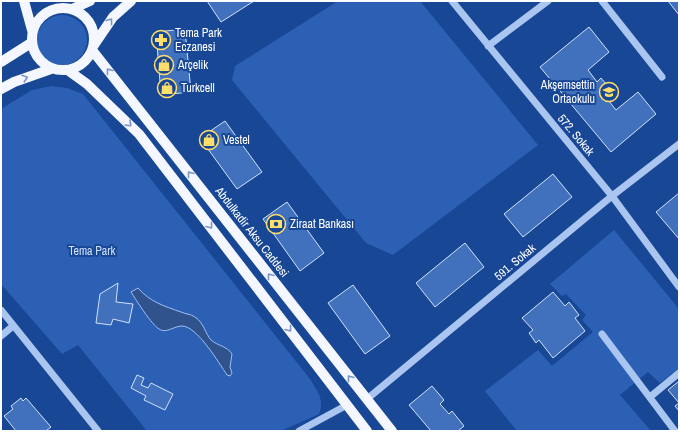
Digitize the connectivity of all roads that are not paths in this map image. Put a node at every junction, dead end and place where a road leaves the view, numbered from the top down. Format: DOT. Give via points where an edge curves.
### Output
graph roads {
  1 [pos="24,1"];
  2 [pos="90,1"];
  3 [pos="131,1"];
  4 [pos="452,1"];
  5 [pos="548,1"];
  6 [pos="602,1"];
  7 [pos="63,6"];
  8 [pos="32,30"];
  9 [pos="31,43"];
  10 [pos="488,46"];
  11 [pos="93,47"];
  12 [pos="1,62"];
  13 [pos="51,69"];
  14 [pos="68,71"];
  15 [pos="662,77"];
  16 [pos="1,89"];
  17 [pos="679,144"];
  18 [pos="612,196"];
  19 [pos="678,286"];
  20 [pos="1,310"];
  21 [pos="13,326"];
  22 [pos="602,334"];
  23 [pos="1,336"];
  24 [pos="679,373"];
  25 [pos="650,397"];
  26 [pos="367,399"];
  27 [pos="347,405"];
  28 [pos="98,431"];
  29 [pos="298,431"];
  30 [pos="367,431"];
  31 [pos="392,431"];
  32 [pos="675,431"];
  1 -- 8 [label="main road"];
  2 -- 7 [label="main road"];
  11 -- 3 [label="main road, one-way" via="113,17"];
  4 -- 10 [label="street, 572. Sokak"];
  5 -- 10 [label="street"];
  6 -- 15 [label="street"];
  7 -- 8 [label="main road" via="44,14"];
  7 -- 11 [label="main road" via="87,19 94,36"];
  8 -- 9 [label="main road"];
  9 -- 12 [label="main road"];
  9 -- 13 [label="main road" via="34,54 41,63"];
  10 -- 18 [label="street, 572. Sokak"];
  11 -- 14 [label="main road" via="79,67"];
  26 -- 11 [label="main road, Abdulkadir Aksu Caddesi, one-way"];
  13 -- 14 [label="main road"];
  16 -- 13 [label="main road, one-way"];
  14 -- 27 [label="main road, one-way" via="87,84 139,134"];
  17 -- 18 [label="street, 591. Sokak"];
  18 -- 19 [label="street, 572. Sokak"];
  18 -- 26 [label="street, 591. Sokak"];
  20 -- 21 [label="street"];
  21 -- 23 [label="street"];
  21 -- 28 [label="street"];
  22 -- 25 [label="street"];
  24 -- 25 [label="street"];
  25 -- 32 [label="street"];
  26 -- 31 [label="main road, Abdulkadir Aksu Caddesi"];
  27 -- 29 [label="street"];
  27 -- 30 [label="main road"];
}
